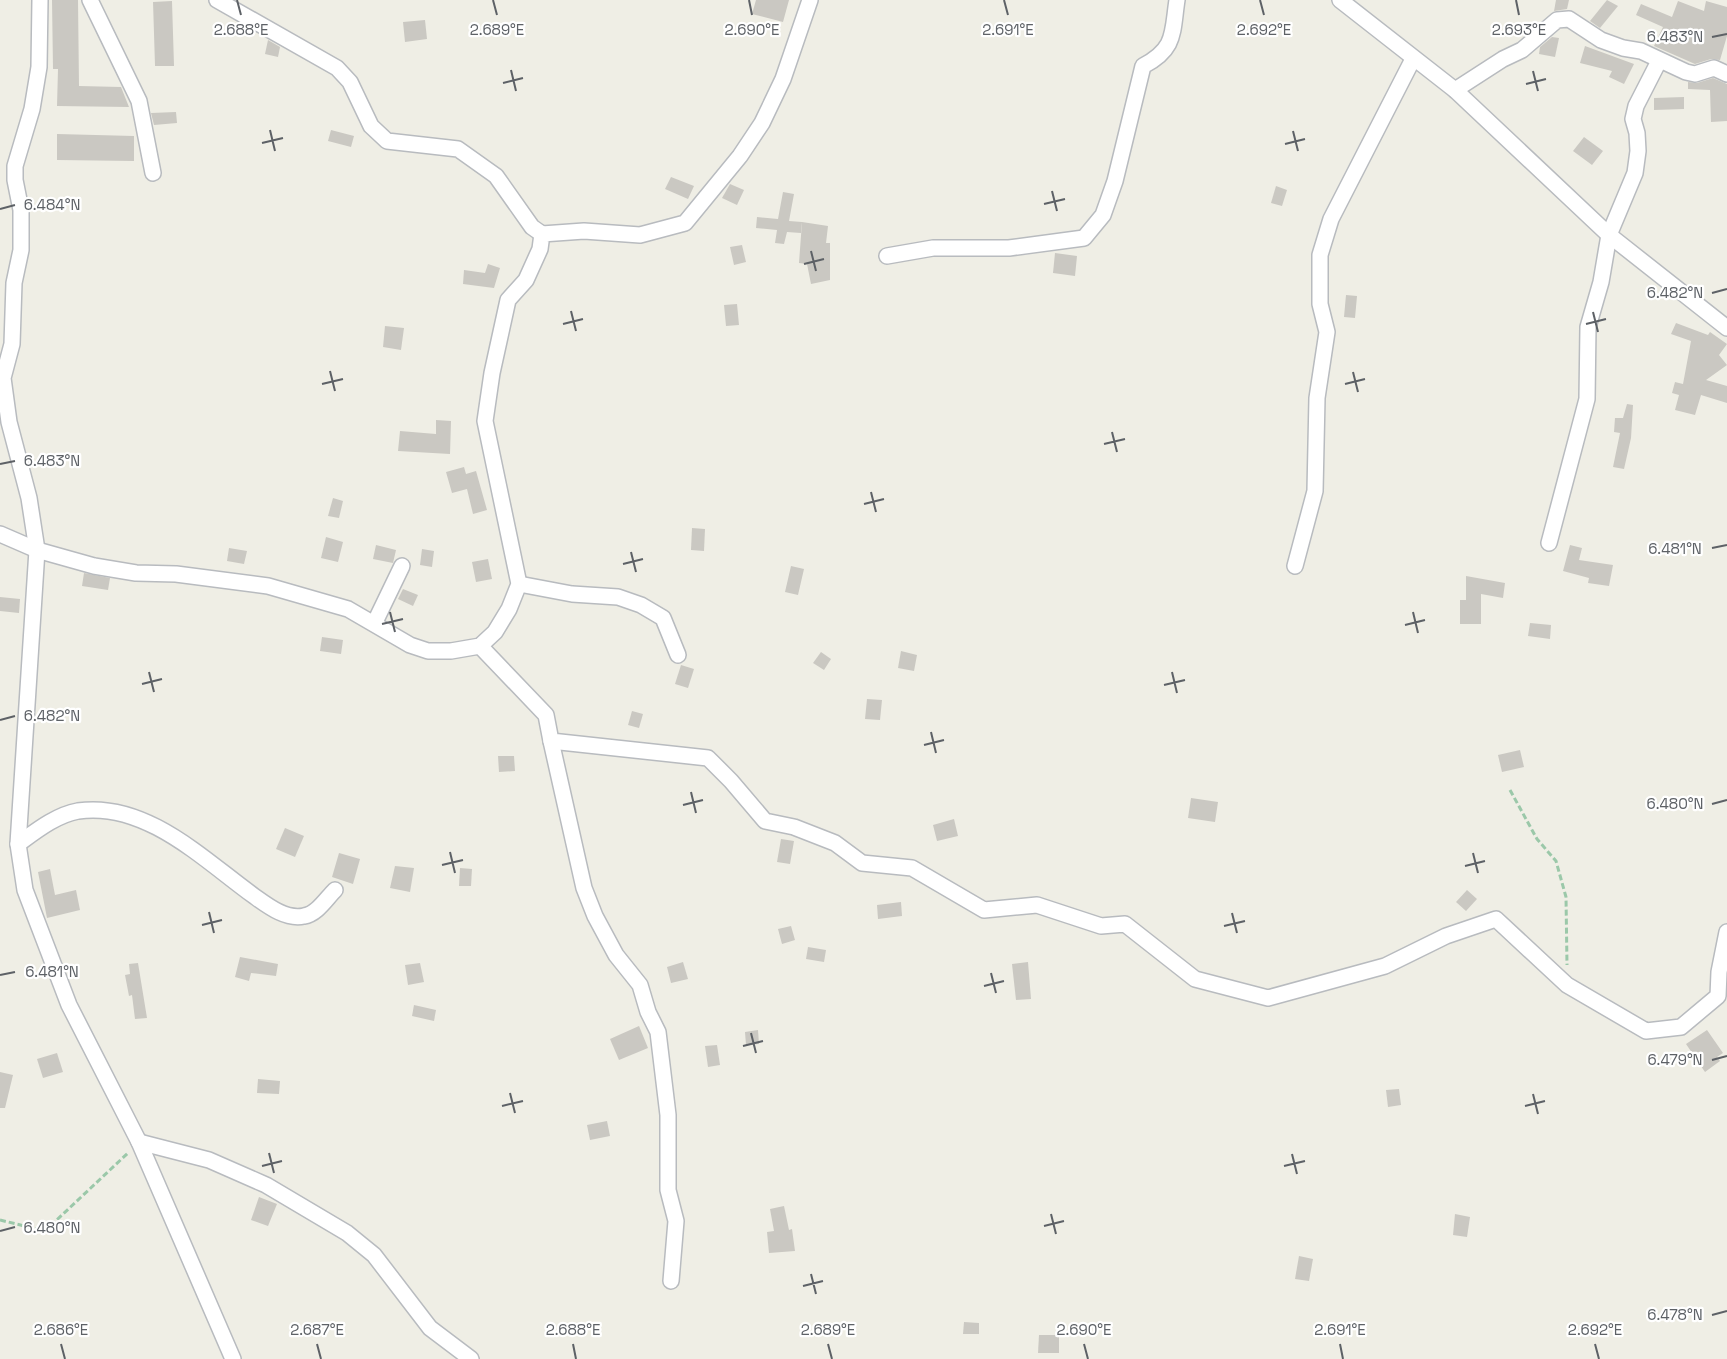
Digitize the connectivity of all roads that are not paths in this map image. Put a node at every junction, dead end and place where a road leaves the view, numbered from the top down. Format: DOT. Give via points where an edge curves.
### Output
graph roads {
  1 [pos="40,0"];
  2 [pos="90,0"];
  3 [pos="217,0"];
  4 [pos="810,0"];
  5 [pos="1177,0"];
  6 [pos="1340,0"];
  7 [pos="1413,59"];
  8 [pos="1659,61"];
  9 [pos="1727,74"];
  10 [pos="1455,90"];
  11 [pos="153,173"];
  12 [pos="542,234"];
  13 [pos="1609,235"];
  14 [pos="887,256"];
  15 [pos="1727,328"];
  16 [pos="0,534"];
  17 [pos="1549,543"];
  18 [pos="37,550"];
  19 [pos="402,566"];
  20 [pos="1295,566"];
  21 [pos="519,584"];
  22 [pos="375,622"];
  23 [pos="480,645"];
  24 [pos="678,655"];
  25 [pos="551,741"];
  26 [pos="18,844"];
  27 [pos="335,890"];
  28 [pos="1727,932"];
  29 [pos="139,1142"];
  30 [pos="671,1281"];
  31 [pos="233,1359"];
  32 [pos="471,1359"];
  1 -- 18 [label="street" via="39,67 32,109 15,166 21,250 14,283 12,344 3,378"];
  2 -- 11 [label="street" via="139,101"];
  3 -- 12 [label="street" via="338,68 350,82 371,126 387,141 458,149 496,176 532,227"];
  4 -- 12 [label="street" via="783,79 762,123 685,222 640,235 584,231"];
  5 -- 14 [label="street" via="1170,46 1159,58 1143,66 1107,203 1084,238 1009,248 933,248"];
  6 -- 7 [label="street"];
  7 -- 10 [label="street"];
  7 -- 20 [label="street" via="1331,219 1320,255 1320,304 1327,332 1317,398 1315,491"];
  8 -- 9 [label="street" via="1695,74 1714,68"];
  8 -- 10 [label="street" via="1601,39 1569,19 1557,20 1522,50"];
  8 -- 13 [label="street" via="1636,106 1635,173"];
  10 -- 13 [label="street"];
  12 -- 21 [label="street" via="540,249 526,280 508,300 485,420"];
  13 -- 15 [label="street"];
  13 -- 17 [label="street" via="1588,327 1587,399"];
  16 -- 18 [label="street"];
  18 -- 22 [label="street" via="136,573 268,586 348,609"];
  18 -- 26 [label="street"];
  19 -- 22 [label="street"];
  21 -- 23 [label="street" via="495,632"];
  21 -- 24 [label="street" via="572,594 618,597 641,605 663,618"];
  22 -- 23 [label="street" via="410,645 428,651"];
  23 -- 25 [label="street" via="546,715"];
  25 -- 28 [label="street" via="708,758 765,821 835,843 862,863 912,868 984,910 1037,906 1101,926 1125,924 1195,979 1268,998 1385,966 1446,936 1496,919 1567,985 1646,1031 1681,1027 1718,996"];
  25 -- 30 [label="street" via="584,888 616,955 640,986 658,1032 668,1115 668,1190 676,1221"];
  26 -- 27 [label="street" via="66,815 107,810 140,818 166,833 268,906 291,917 315,911"];
  26 -- 29 [label="street" via="26,890 69,1005"];
  29 -- 31 [label="street"];
  29 -- 32 [label="street" via="209,1160 256,1181 347,1233 374,1255 430,1328"];
}
